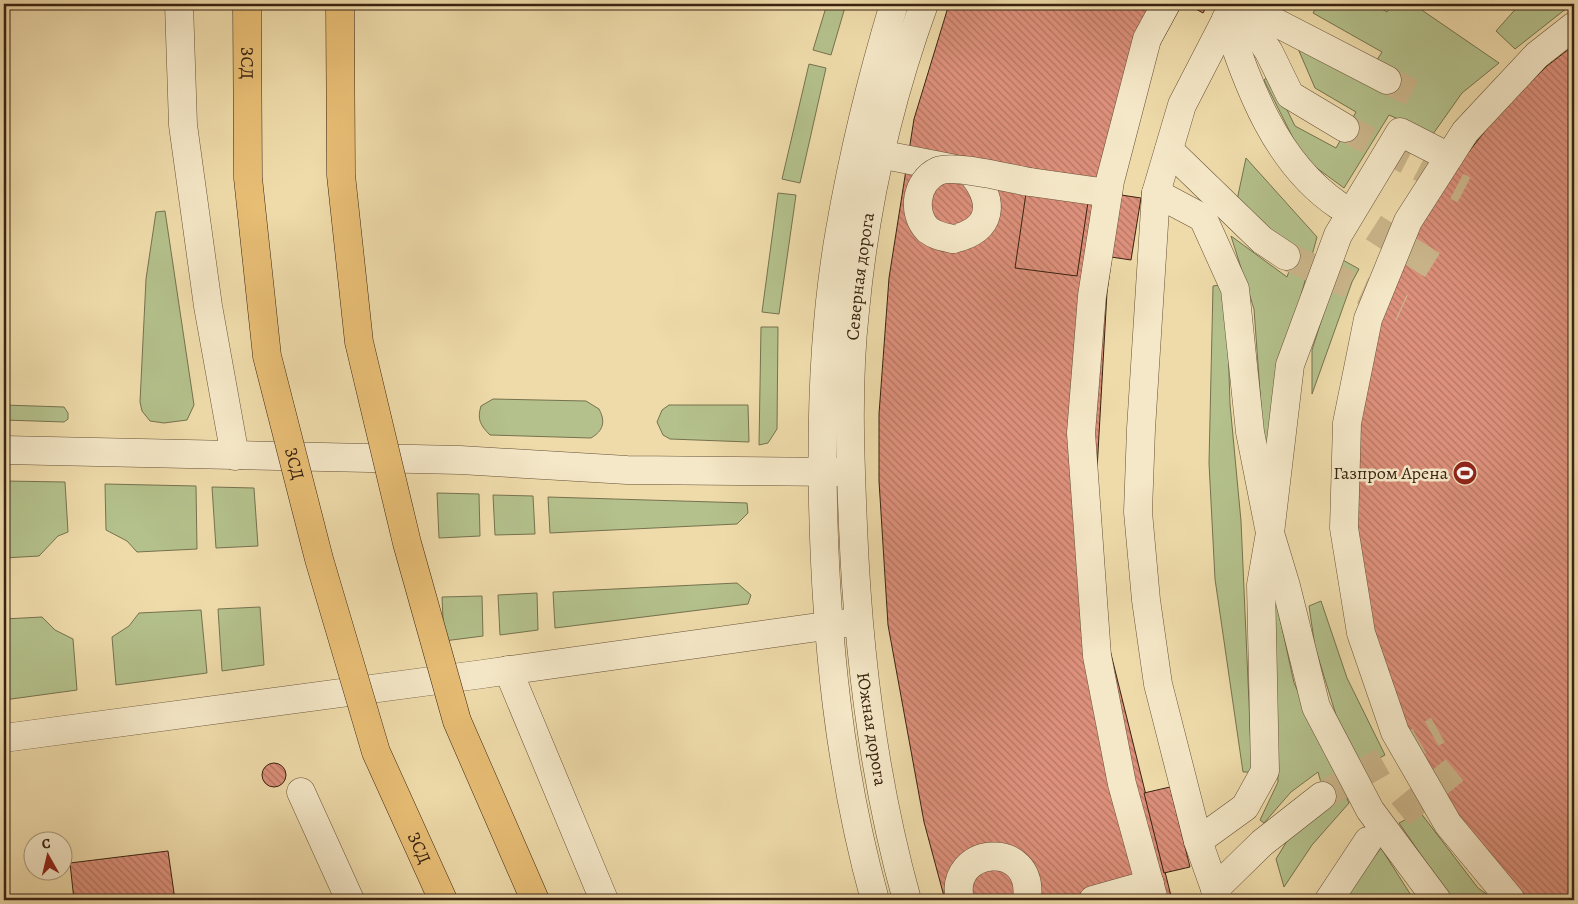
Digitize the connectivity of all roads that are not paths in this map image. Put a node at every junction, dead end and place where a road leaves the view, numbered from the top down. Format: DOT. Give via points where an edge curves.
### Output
graph roads {
  1 [pos="179,4"];
  2 [pos="246,4"];
  3 [pos="340,4"];
  4 [pos="894,4"];
  5 [pos="924,4"];
  6 [pos="1166,4"];
  7 [pos="1235,7"];
  8 [pos="1574,26"];
  9 [pos="1386,80"];
  10 [pos="1345,128"];
  11 [pos="1169,150"];
  12 [pos="868,154"];
  13 [pos="1450,157"];
  14 [pos="1108,193"];
  15 [pos="1156,193"];
  16 [pos="1338,205"];
  17 [pos="1286,256"];
  18 [pos="4,450"];
  19 [pos="236,456"];
  20 [pos="851,472"];
  21 [pos="822,473"];
  22 [pos="1270,533"];
  23 [pos="854,556"];
  24 [pos="824,557"];
  25 [pos="858,621"];
  26 [pos="828,626"];
  27 [pos="508,670"];
  28 [pos="4,738"];
  29 [pos="301,792"];
  30 [pos="1322,796"];
  31 [pos="1198,841"];
  32 [pos="1368,841"];
  33 [pos="1026,888"];
  34 [pos="1152,892"];
  35 [pos="1217,895"];
  36 [pos="350,900"];
  37 [pos="443,900"];
  38 [pos="535,900"];
  39 [pos="604,900"];
  40 [pos="875,900"];
  41 [pos="907,900"];
  42 [pos="960,900"];
  43 [pos="1093,900"];
  44 [pos="1329,900"];
  45 [pos="1437,900"];
  46 [pos="1511,900"];
  1 -- 19 [label="street" via="183,125 208,306"];
  2 -- 37 [label="highway, ЗСД, bridge" via="248,178 267,356 319,559 376,752"];
  3 -- 38 [label="highway, bridge" via="341,175 359,342 407,543 457,721"];
  4 -- 12 [label="street, Северная дорога"];
  5 -- 12 [label="street, Северная дорога"];
  6 -- 14 [label="street" via="1147,39"];
  7 -- 9 [label="street"];
  7 -- 10 [label="street" via="1269,52 1290,95"];
  7 -- 11 [label="street" via="1182,105"];
  7 -- 16 [label="street" via="1257,103 1278,142 1304,175"];
  8 -- 13 [label="street" via="1537,54 1465,132"];
  11 -- 15 [label="street"];
  11 -- 17 [label="street" via="1262,240"];
  12 -- 14 [label="street, bridge" via="971,172 985,189 988,203 985,216 978,228 967,236 940,237 920,218 917,204 920,191 938,171 952,169 1030,182"];
  12 -- 20 [label="street, Северная дорога" via="865,230 854,312"];
  12 -- 21 [label="street, Северная дорога" via="840,231 823,406"];
  13 -- 22 [label="street" via="1400,132 1338,235 1290,364"];
  13 -- 46 [label="street" via="1408,221 1368,319 1347,423 1344,528 1361,633 1395,732 1448,824"];
  14 -- 34 [label="street" via="1092,296 1081,433 1083,469 1097,656 1122,784"];
  15 -- 22 [label="street" via="1203,218 1235,290 1250,432"];
  15 -- 31 [label="street" via="1138,512 1158,684"];
  18 -- 19 [label="street"];
  19 -- 21 [label="street" via="460,460 627,470"];
  20 -- 21 [label="street"];
  20 -- 23 [label="street, Северная дорога"];
  21 -- 24 [label="street, Северная дорога"];
  22 -- 31 [label="street" via="1261,585 1265,771 1245,807"];
  22 -- 45 [label="street" via="1316,707 1370,810"];
  23 -- 25 [label="street, Южная дорога"];
  24 -- 26 [label="street, Южная дорога"];
  25 -- 26 [label="street"];
  25 -- 41 [label="street, Южная дорога" via="878,772"];
  26 -- 27 [label="street"];
  26 -- 40 [label="street, Южная дорога" via="841,751"];
  27 -- 28 [label="street"];
  27 -- 39 [label="street"];
  29 -- 36 [label="street"];
  30 -- 35 [label="street" via="1262,843"];
  31 -- 35 [label="street"];
  32 -- 44 [label="street"];
  33 -- 42 [label="street" via="1017,864 1005,857 991,856 978,859 967,868 960,880"];
  34 -- 43 [label="street"];
}
